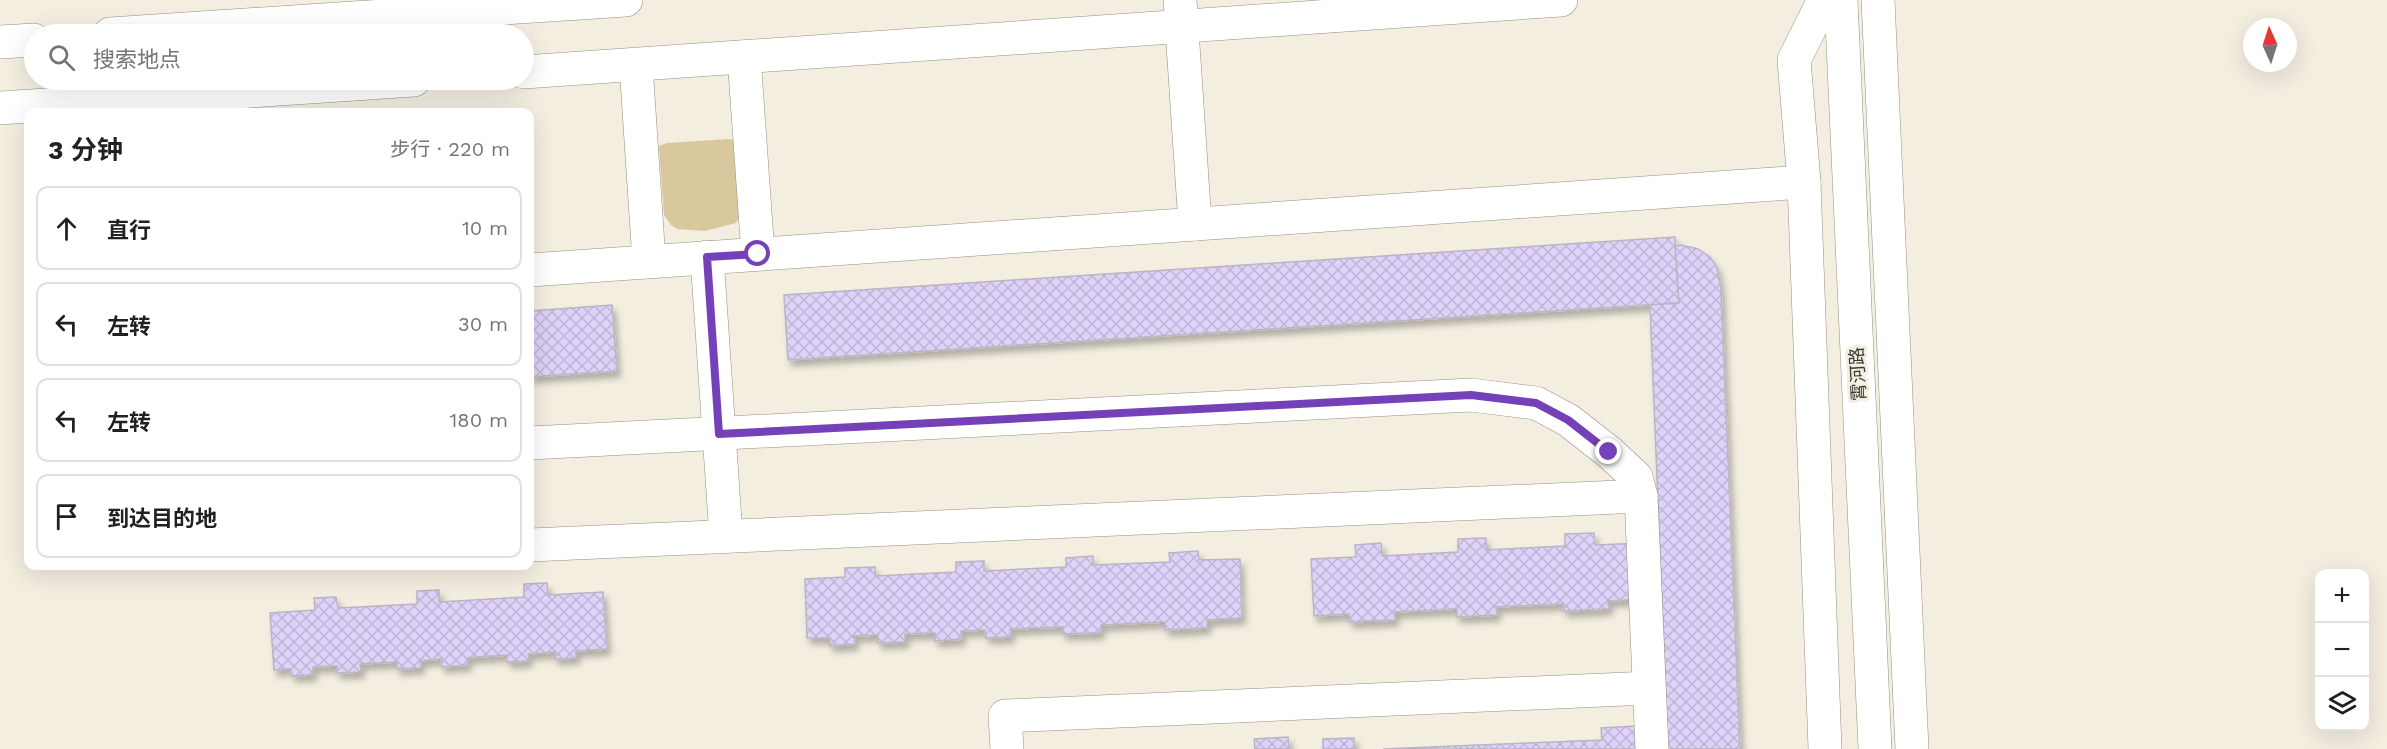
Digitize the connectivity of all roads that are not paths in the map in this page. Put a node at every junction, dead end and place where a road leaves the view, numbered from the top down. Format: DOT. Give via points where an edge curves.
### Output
graph roads {
  1 [pos="626,0"];
  2 [pos="1561,0"];
  3 [pos="1824,0"];
  4 [pos="1840,0"];
  5 [pos="1878,0"];
  6 [pos="1181,14"];
  7 [pos="297,24"];
  8 [pos="24,41"];
  9 [pos="0,42"];
  10 [pos="744,57"];
  11 [pos="636,65"];
  12 [pos="534,71"];
  13 [pos="276,90"];
  14 [pos="207,95"];
  15 [pos="0,108"];
  16 [pos="1804,182"];
  17 [pos="1195,224"];
  18 [pos="758,254"];
  19 [pos="707,257"];
  20 [pos="649,261"];
  21 [pos="534,270"];
  22 [pos="719,434"];
  23 [pos="534,443"];
  24 [pos="1641,496"];
  25 [pos="726,536"];
  26 [pos="534,545"];
  27 [pos="1649,688"];
  28 [pos="1007,749"];
  29 [pos="1652,749"];
  30 [pos="1825,749"];
  31 [pos="1875,749"];
  32 [pos="1912,749"];
  1 -- 7 [label="street"];
  2 -- 6 [label="street"];
  3 -- 16 [label="street" via="1794,60"];
  4 -- 31 [label="street, 霄河路"];
  5 -- 32 [label="street, 霄河路"];
  6 -- 10 [label="street"];
  6 -- 17 [label="street"];
  8 -- 9 [label="street"];
  10 -- 11 [label="street"];
  10 -- 18 [label="street"];
  11 -- 12 [label="street"];
  11 -- 20 [label="street"];
  13 -- 14 [label="street"];
  14 -- 15 [label="street"];
  16 -- 17 [label="street"];
  16 -- 30 [label="street"];
  17 -- 18 [label="street"];
  18 -- 19 [label="street"];
  19 -- 20 [label="street"];
  19 -- 22 [label="street"];
  20 -- 21 [label="street"];
  22 -- 23 [label="street"];
  22 -- 24 [label="street" via="1471,395 1536,403 1568,420 1636,477"];
  22 -- 25 [label="street"];
  24 -- 25 [label="street"];
  24 -- 27 [label="street"];
  25 -- 26 [label="street"];
  27 -- 28 [label="street" via="1005,716"];
  27 -- 29 [label="street"];
}
